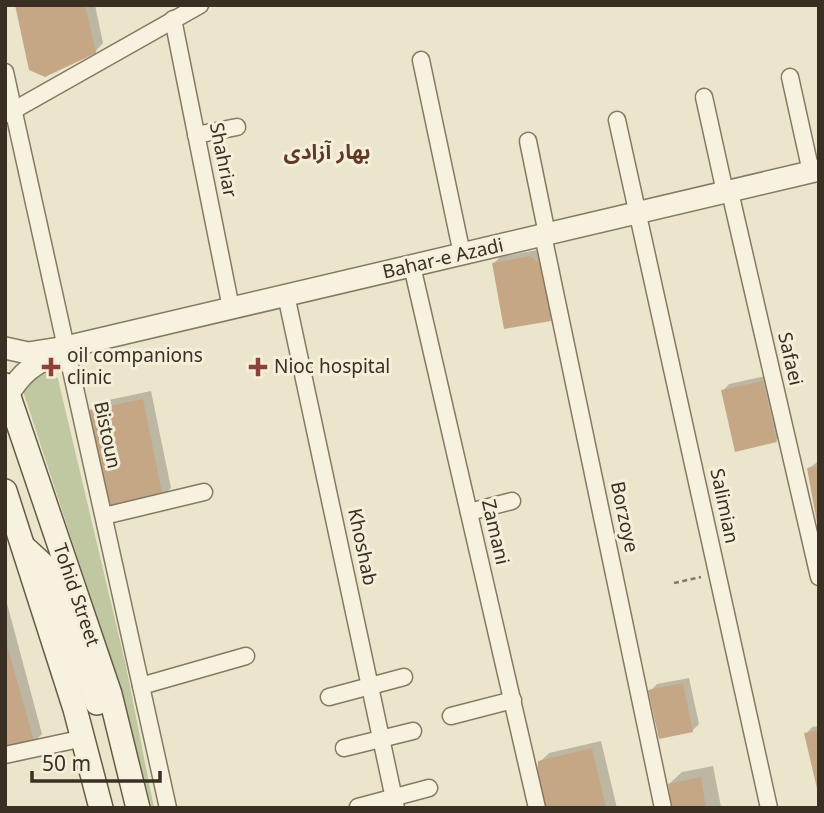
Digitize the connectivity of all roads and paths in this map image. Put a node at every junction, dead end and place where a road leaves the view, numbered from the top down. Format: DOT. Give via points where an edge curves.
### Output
graph roads {
  1 [pos="200,5"];
  2 [pos="173,19"];
  3 [pos="421,60"];
  4 [pos="5,72"];
  5 [pos="790,77"];
  6 [pos="704,97"];
  7 [pos="9,112"];
  8 [pos="617,120"];
  9 [pos="237,127"];
  10 [pos="196,135"];
  11 [pos="528,141"];
  12 [pos="815,171"];
  13 [pos="728,192"];
  14 [pos="639,213"];
  15 [pos="545,234"];
  16 [pos="462,254"];
  17 [pos="412,266"];
  18 [pos="286,295"];
  19 [pos="231,308"];
  20 [pos="66,347"];
  21 [pos="5,348"];
  22 [pos="7,390"];
  23 [pos="5,491"];
  24 [pos="204,492"];
  25 [pos="512,501"];
  26 [pos="469,512"];
  27 [pos="104,516"];
  28 [pos="23,547"];
  29 [pos="718,573"];
  30 [pos="819,577"];
  31 [pos="674,583"];
  32 [pos="246,656"];
  33 [pos="404,677"];
  34 [pos="141,686"];
  35 [pos="370,686"];
  36 [pos="329,697"];
  37 [pos="112,701"];
  38 [pos="513,701"];
  39 [pos="451,716"];
  40 [pos="413,731"];
  41 [pos="83,738"];
  42 [pos="382,738"];
  43 [pos="344,748"];
  44 [pos="5,755"];
  45 [pos="429,788"];
  46 [pos="395,802"];
  47 [pos="358,807"];
  48 [pos="101,808"];
  49 [pos="138,808"];
  50 [pos="169,808"];
  51 [pos="537,808"];
  52 [pos="663,808"];
  53 [pos="769,808"];
  1 -- 2 [label="street"];
  2 -- 7 [label="street"];
  2 -- 10 [label="street, Shahriar"];
  3 -- 16 [label="street"];
  4 -- 7 [label="street, Bistoun"];
  5 -- 12 [label="street"];
  6 -- 13 [label="street, Safaei"];
  7 -- 20 [label="street, Bistoun"];
  8 -- 14 [label="street, Salimian"];
  9 -- 10 [label="street"];
  10 -- 19 [label="street, Shahriar"];
  11 -- 15 [label="street, Borzoye"];
  12 -- 13 [label="street, Bahar-e Azadi"];
  13 -- 14 [label="street, Bahar-e Azadi"];
  13 -- 30 [label="street, Safaei"];
  14 -- 15 [label="street, Bahar-e Azadi"];
  14 -- 29 [label="street, Salimian"];
  15 -- 16 [label="street, Bahar-e Azadi"];
  15 -- 52 [label="street, Borzoye"];
  16 -- 17 [label="street, Bahar-e Azadi"];
  17 -- 18 [label="street, Bahar-e Azadi"];
  17 -- 26 [label="street, Zamani"];
  18 -- 19 [label="street, Bahar-e Azadi"];
  18 -- 35 [label="street, Khoshab"];
  19 -- 20 [label="street, Bahar-e Azadi"];
  20 -- 21 [label="street, Bahar-e Azadi" via="28,353"];
  20 -- 22 [label="street, Bahar-e Azadi" via="31,366"];
  20 -- 27 [label="street, Bistoun"];
  22 -- 37 [label="main road, Tohid Street"];
  23 -- 28 [label="main road, Tohid Street"];
  24 -- 27 [label="street"];
  25 -- 26 [label="street"];
  26 -- 38 [label="street, Zamani"];
  27 -- 34 [label="street, Bistoun"];
  28 -- 37 [label="main road" via="52,573 101,714 109,713"];
  28 -- 41 [label="main road, Tohid Street"];
  29 -- 31 [label="path"];
  29 -- 53 [label="street, Salimian"];
  32 -- 34 [label="street"];
  33 -- 35 [label="street"];
  34 -- 50 [label="street, Bistoun"];
  35 -- 36 [label="street"];
  35 -- 42 [label="street, Khoshab"];
  37 -- 49 [label="main road, Tohid Street"];
  38 -- 39 [label="street"];
  38 -- 51 [label="street, Zamani"];
  40 -- 42 [label="street"];
  41 -- 44 [label="street"];
  41 -- 48 [label="main road, Tohid Street"];
  42 -- 43 [label="street"];
  42 -- 46 [label="street, Khoshab"];
  45 -- 46 [label="street"];
  46 -- 47 [label="street"];
}
